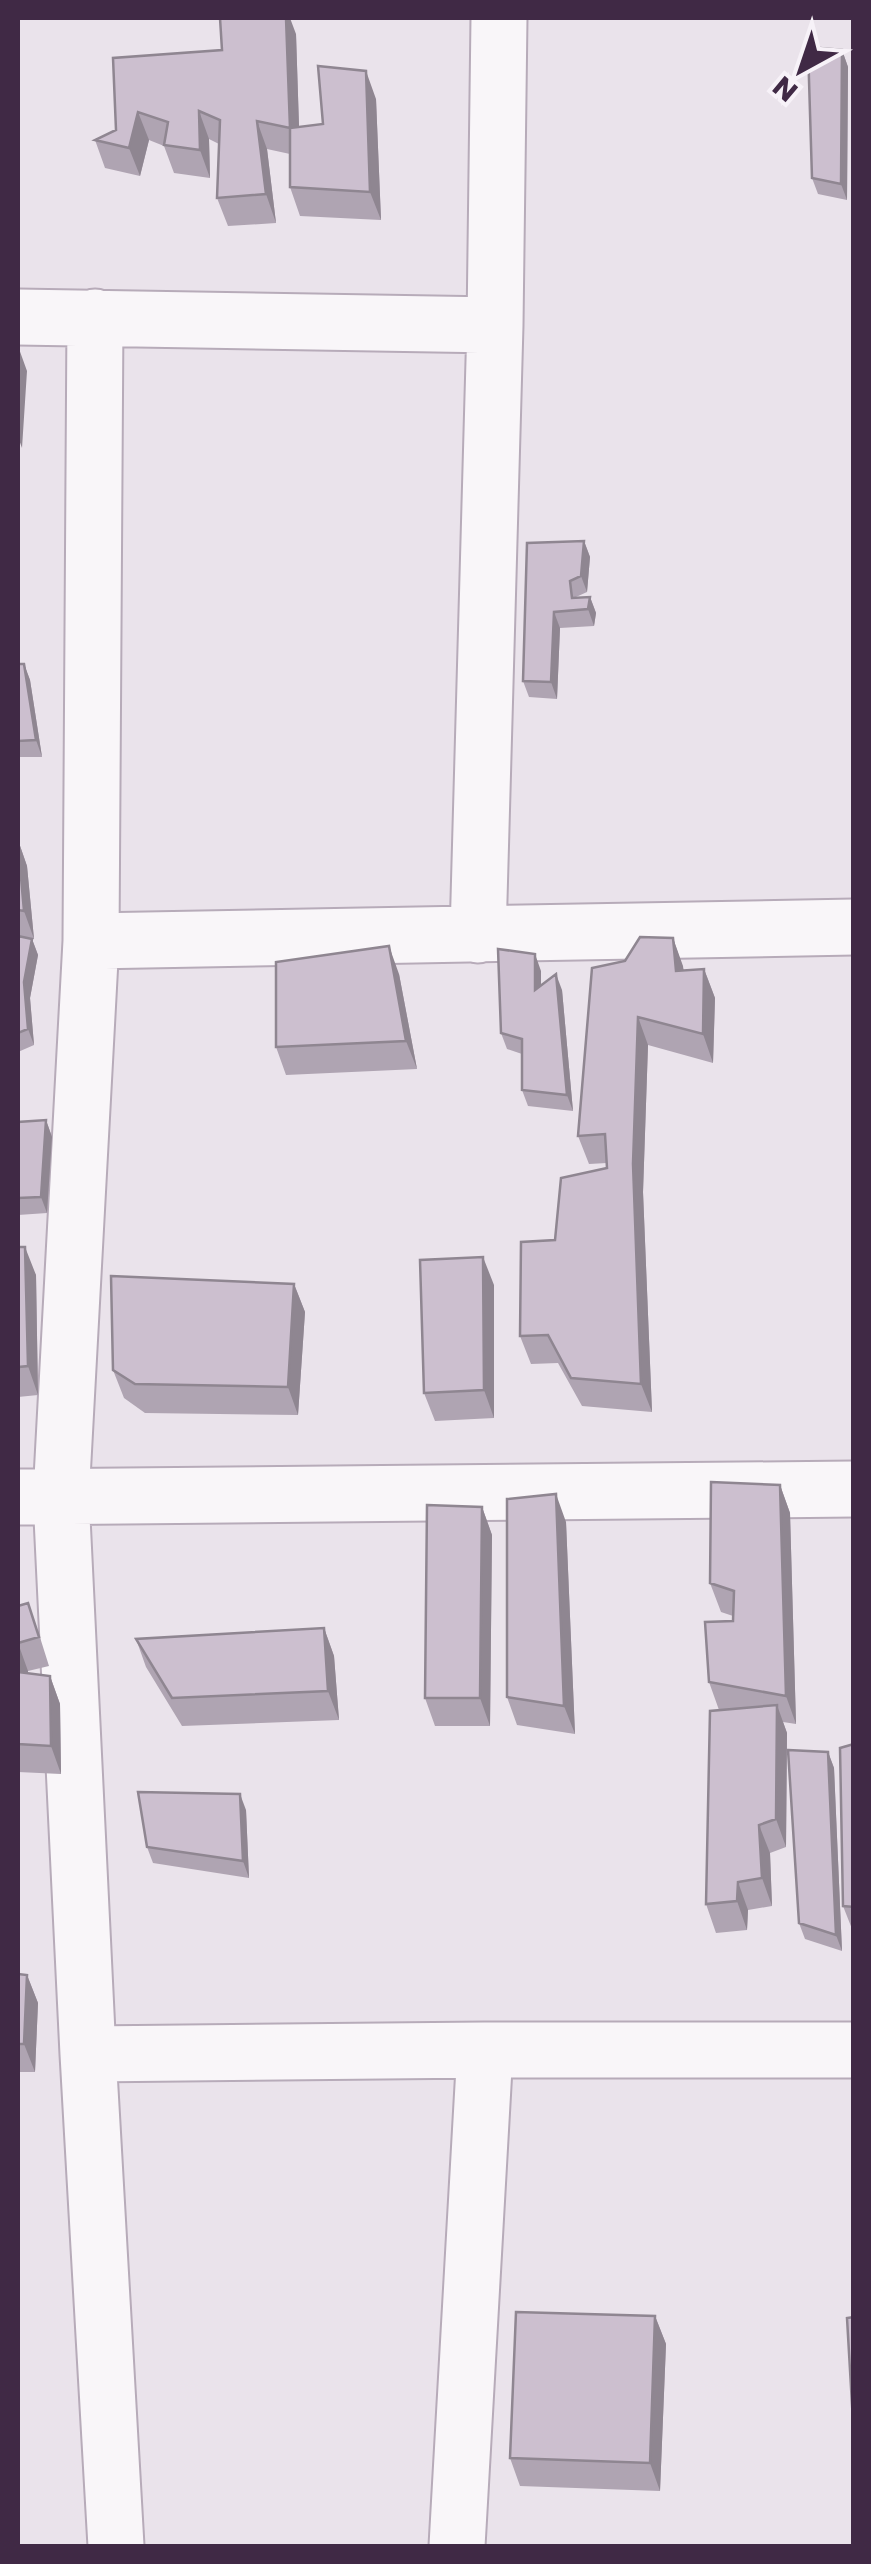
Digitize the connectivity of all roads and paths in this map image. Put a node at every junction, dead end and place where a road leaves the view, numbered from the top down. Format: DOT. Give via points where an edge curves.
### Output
graph roads {
  1 [pos="500,18"];
  2 [pos="18,317"];
  3 [pos="95,317"];
  4 [pos="495,325"];
  5 [pos="854,927"];
  6 [pos="478,935"];
  7 [pos="91,940"];
  8 [pos="854,1489"];
  9 [pos="39,1497"];
  10 [pos="485,2050"];
  11 [pos="854,2050"];
  12 [pos="88,2054"];
  13 [pos="116,2546"];
  14 [pos="456,2546"];
  1 -- 4 [label="street"];
  2 -- 3 [label="street"];
  3 -- 4 [label="street"];
  3 -- 7 [label="street"];
  4 -- 6 [label="street"];
  5 -- 6 [label="street"];
  6 -- 7 [label="street"];
  7 -- 9 [label="street"];
  8 -- 9 [label="street"];
  9 -- 12 [label="street"];
  10 -- 11 [label="street"];
  10 -- 12 [label="street"];
  10 -- 14 [label="street"];
  12 -- 13 [label="street"];
}
